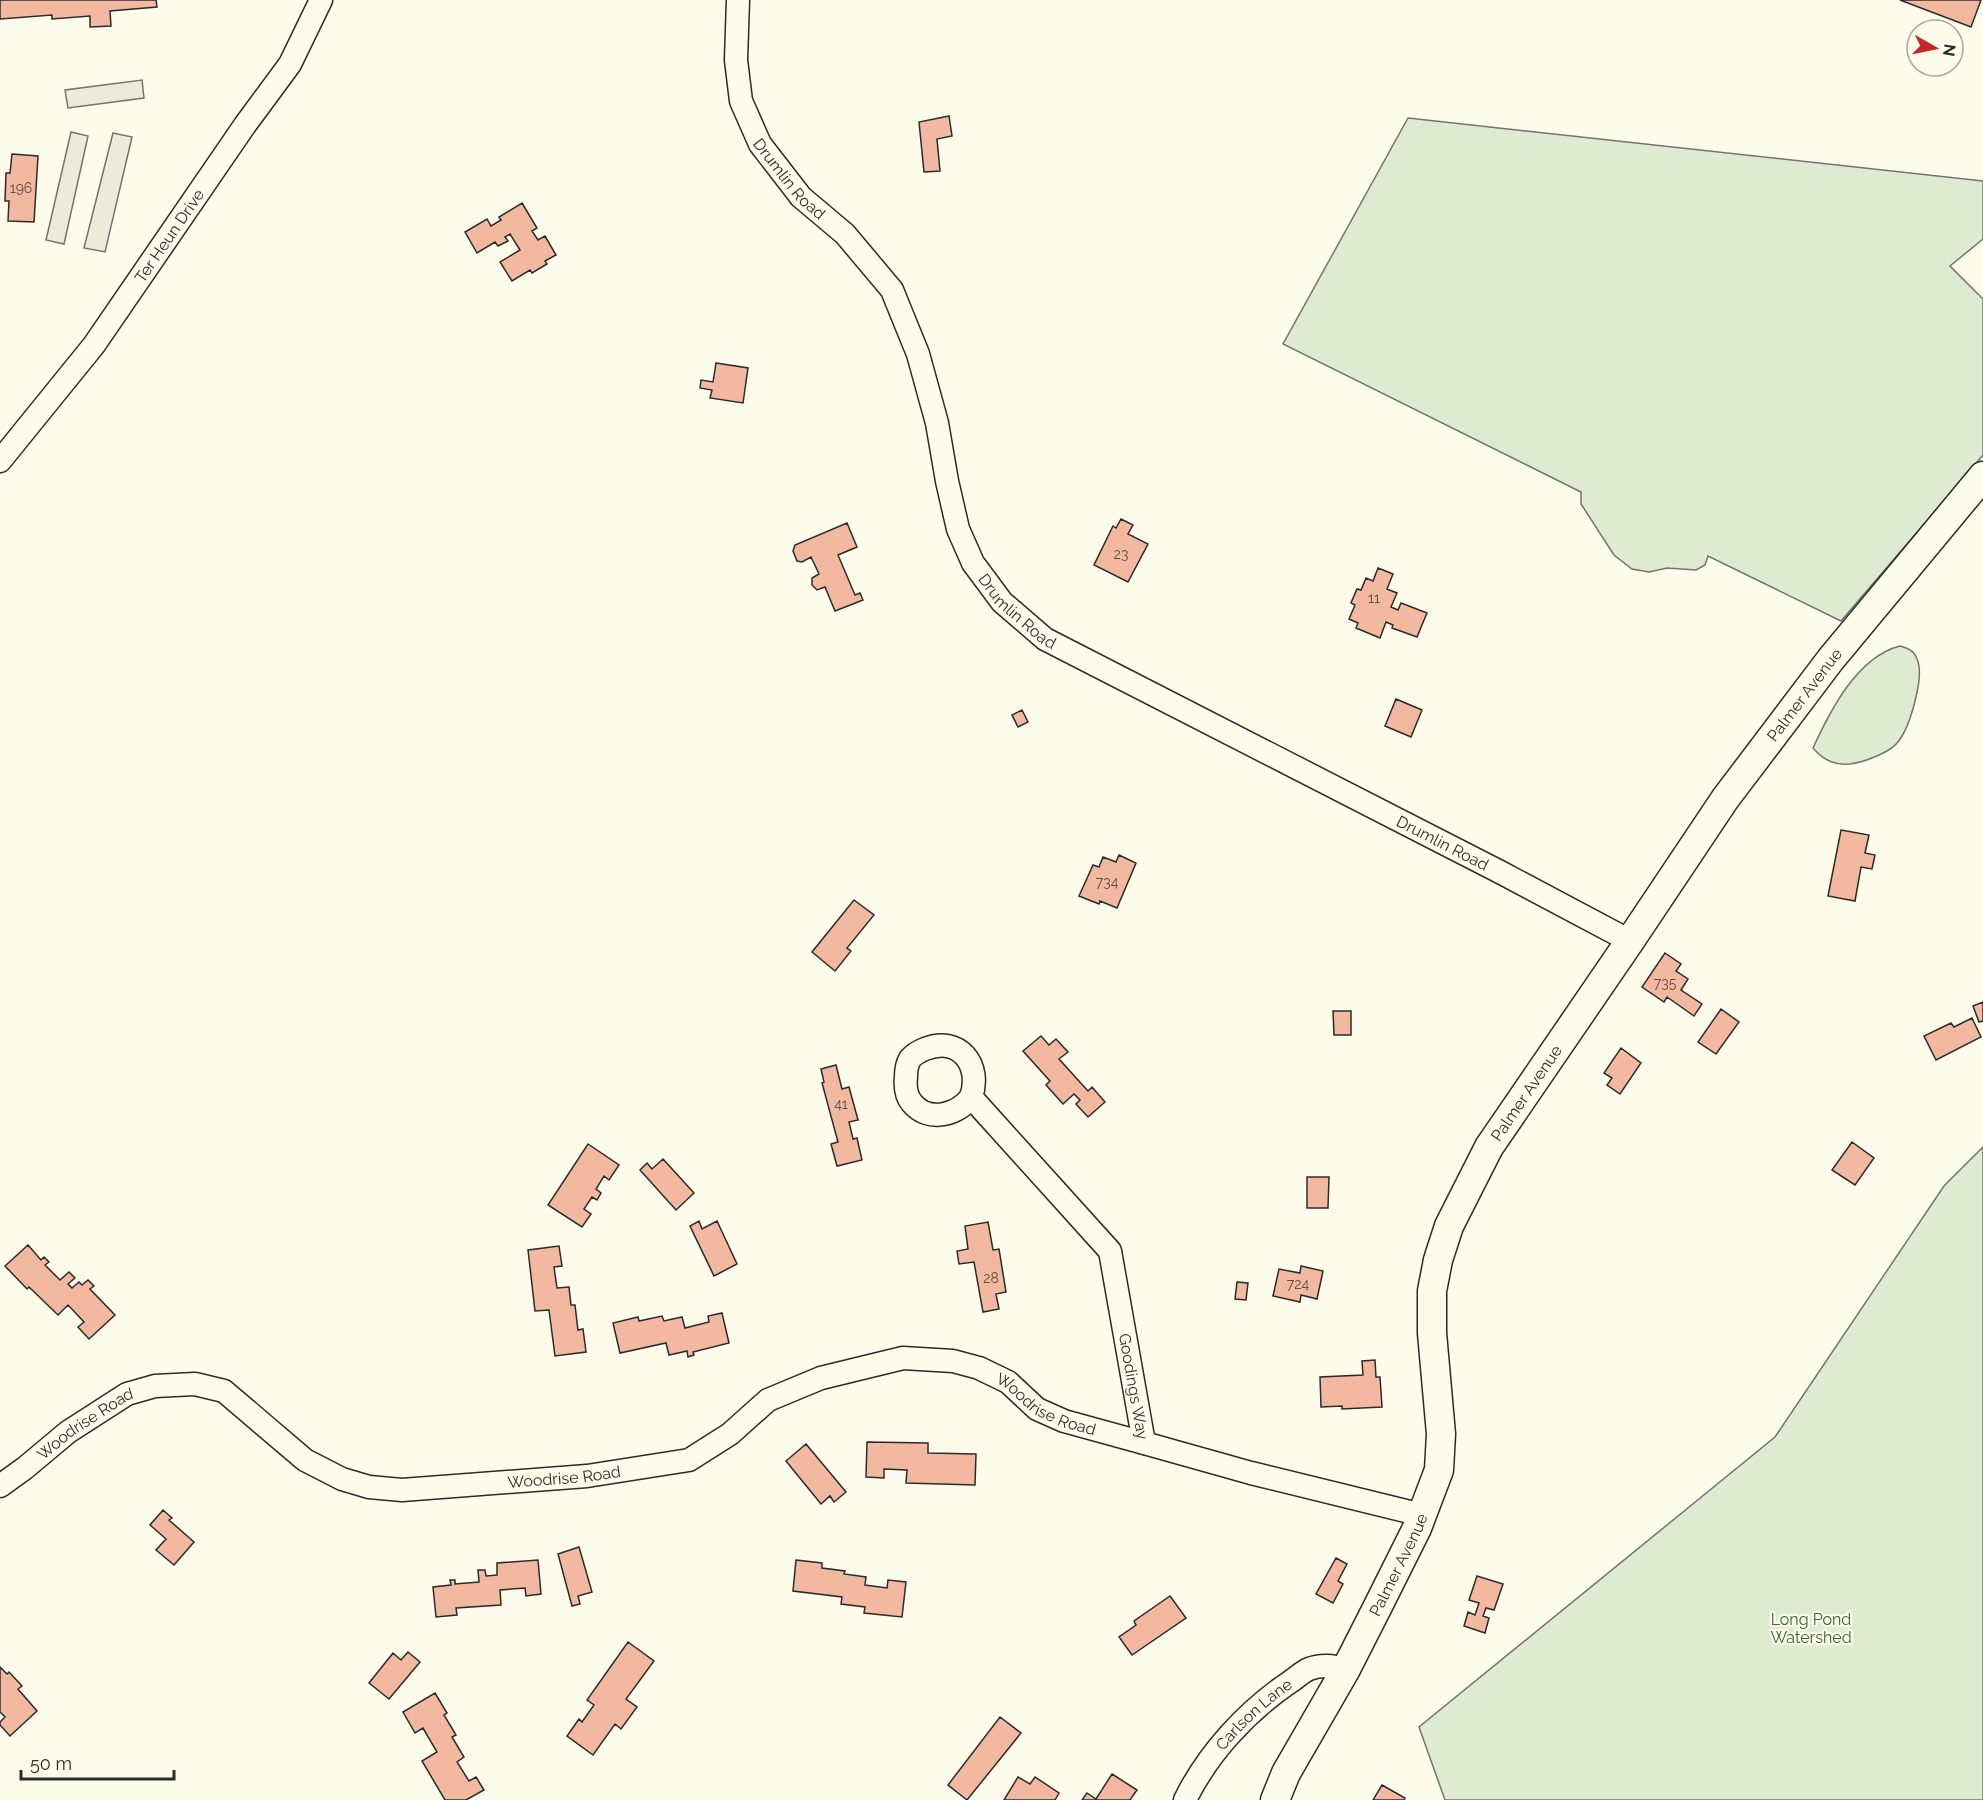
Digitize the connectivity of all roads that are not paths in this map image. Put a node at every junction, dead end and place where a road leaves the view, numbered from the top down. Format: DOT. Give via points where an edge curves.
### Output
graph roads {
  1 [pos="321,0"];
  2 [pos="738,0"];
  3 [pos="0,461"];
  4 [pos="1983,476"];
  5 [pos="1630,941"];
  6 [pos="971,1097"];
  7 [pos="1144,1443"];
  8 [pos="0,1486"];
  9 [pos="1422,1515"];
  10 [pos="1346,1669"];
  11 [pos="1185,1800"];
  12 [pos="1275,1800"];
  1 -- 3 [label="street, Ter Heun Drive" via="290,64 94,345"];
  2 -- 5 [label="street, Drumlin Road" via="736,60 741,101 760,144 801,197 845,234 892,290 918,354 937,423 958,529 973,563 1002,602 1045,639"];
  4 -- 5 [label="main road, Palmer Avenue" via="1831,658 1725,799"];
  5 -- 9 [label="main road, Palmer Avenue" via="1489,1147 1449,1226 1432,1291 1441,1434 1439,1470"];
  6 -- 7 [label="street, Goodings Way" via="1110,1251"];
  7 -- 8 [label="street, Woodrise Road" via="1064,1421 1037,1409 1008,1382 979,1368 953,1361 903,1358 820,1378 768,1400 730,1434 689,1460 587,1476 402,1490 342,1479 305,1460 224,1391 195,1384 155,1386 127,1394 68,1432"];
  7 -- 9 [label="street, Goodings Way"];
  9 -- 10 [label="main road, Palmer Avenue"];
  10 -- 11 [label="street, Carlson Lane" via="1325,1665 1308,1669 1281,1688 1216,1752"];
  10 -- 12 [label="main road, Palmer Avenue" via="1286,1773"];
}
